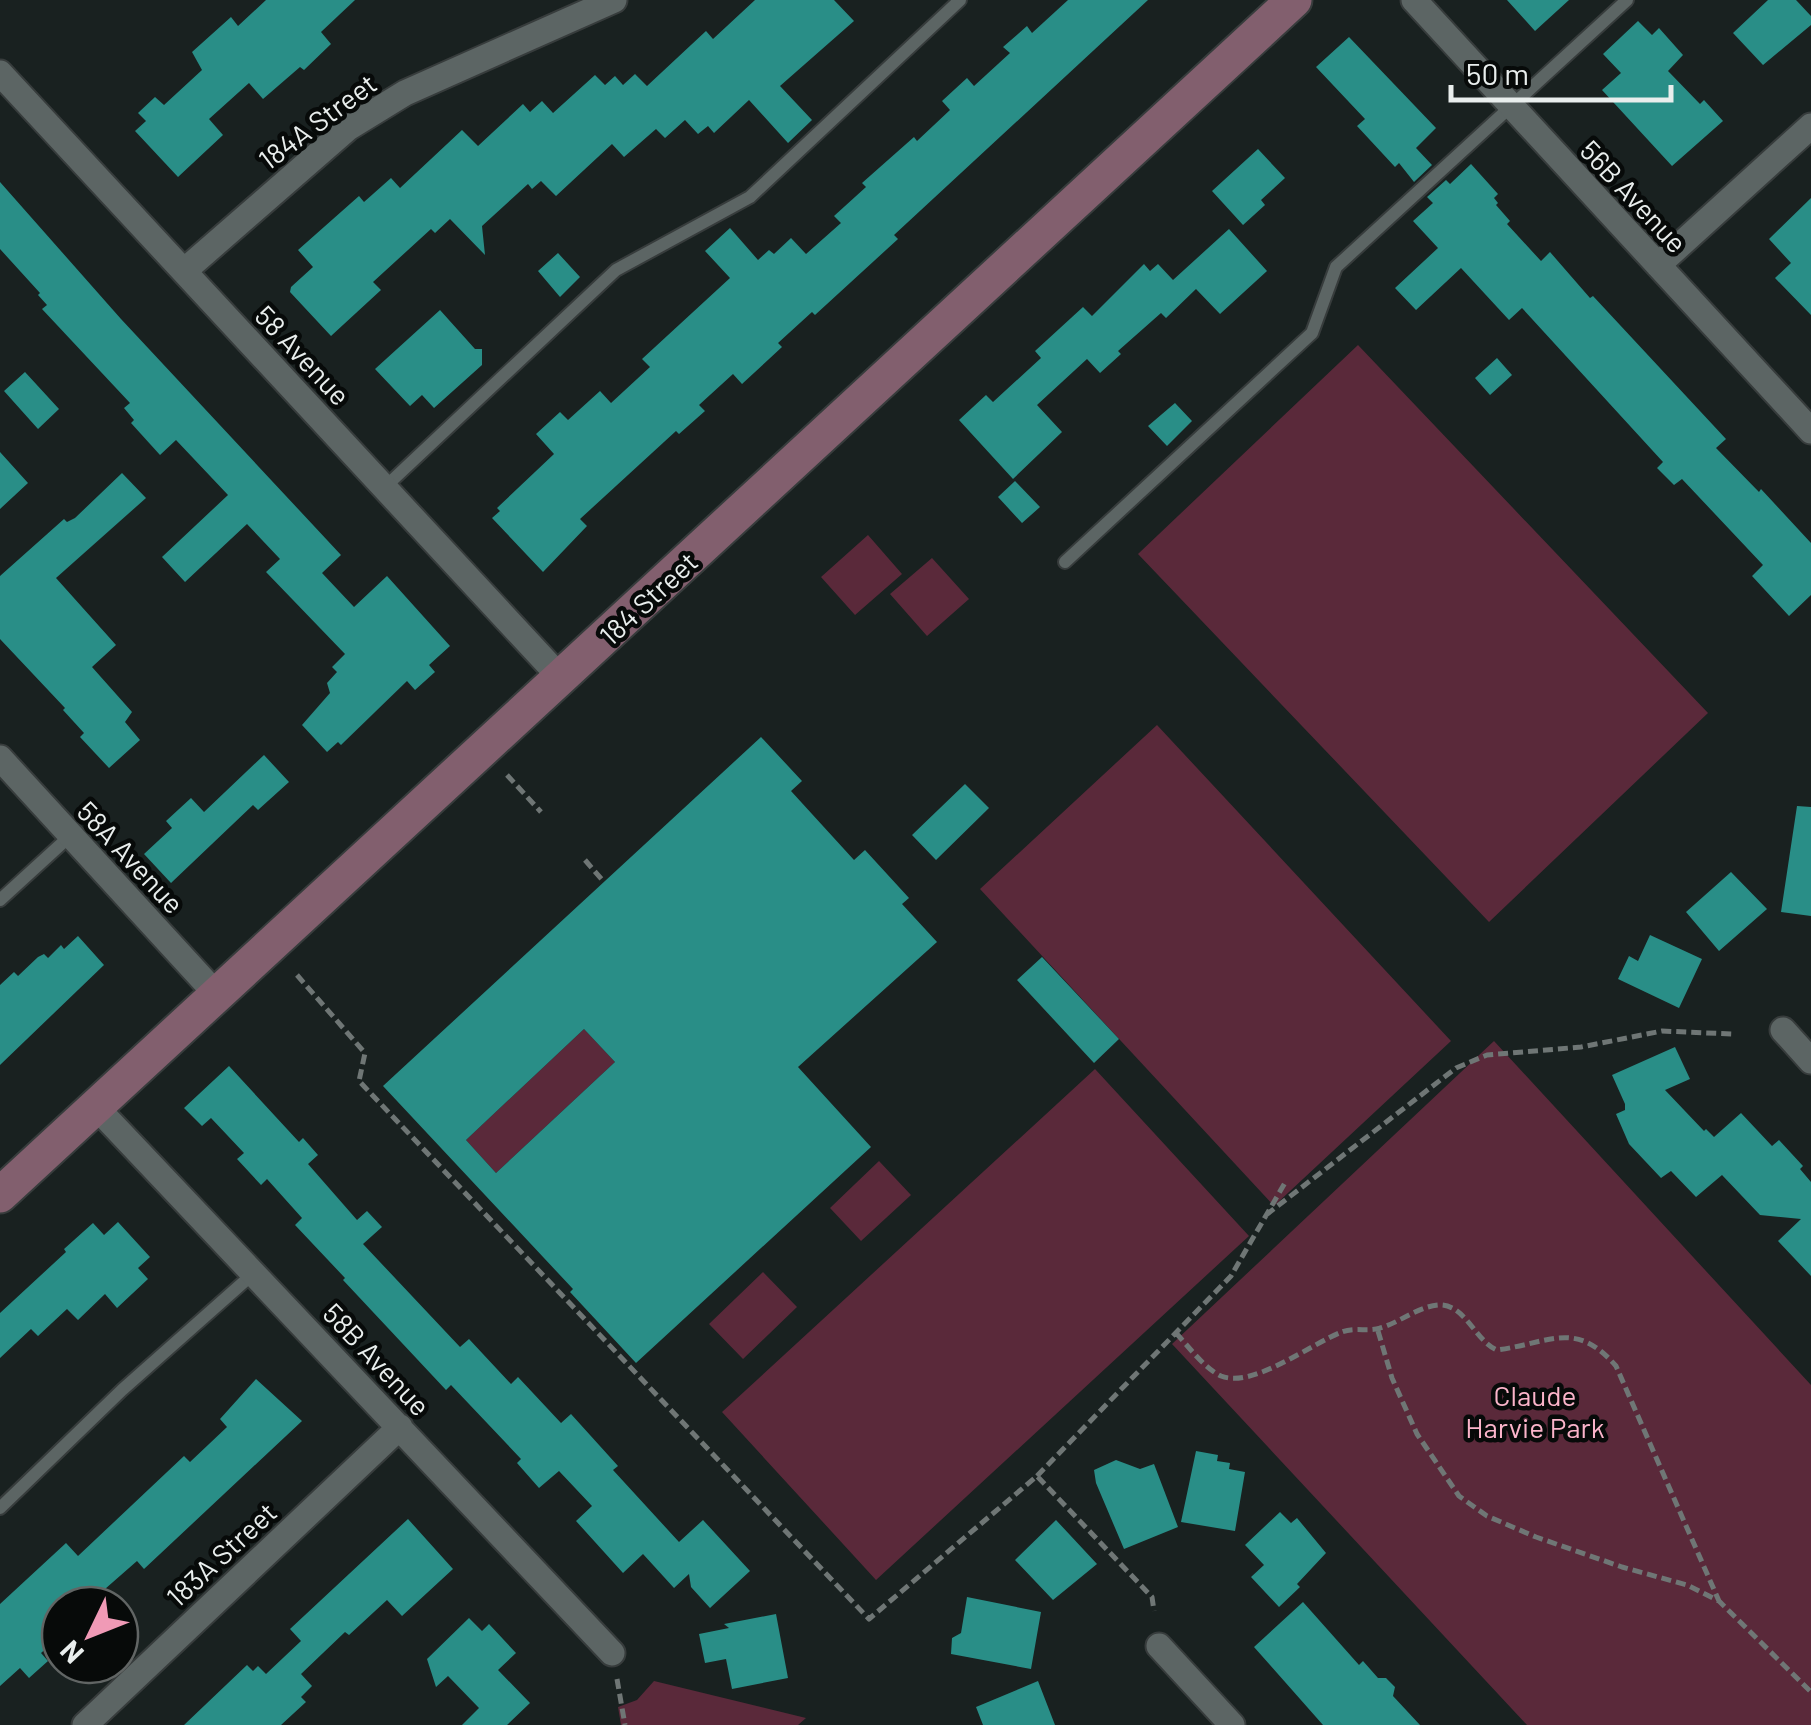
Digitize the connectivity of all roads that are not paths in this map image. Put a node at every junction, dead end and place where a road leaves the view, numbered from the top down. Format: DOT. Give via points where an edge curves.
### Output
graph roads {
  1 [pos="614,0"];
  2 [pos="960,0"];
  3 [pos="1294,0"];
  4 [pos="1414,0"];
  5 [pos="1627,0"];
  6 [pos="0,73"];
  7 [pos="1511,107"];
  8 [pos="1811,126"];
  9 [pos="1658,265"];
  10 [pos="184,271"];
  11 [pos="1811,432"];
  12 [pos="384,488"];
  13 [pos="1065,562"];
  14 [pos="561,678"];
  15 [pos="0,758"];
  16 [pos="70,836"];
  17 [pos="0,900"];
  18 [pos="218,996"];
  19 [pos="1783,1030"];
  20 [pos="1811,1060"];
  21 [pos="96,1107"];
  22 [pos="0,1195"];
  23 [pos="255,1272"];
  24 [pos="400,1428"];
  25 [pos="0,1508"];
  26 [pos="1159,1646"];
  27 [pos="612,1653"];
  28 [pos="85,1725"];
  29 [pos="1232,1725"];
  1 -- 10 [label="street, 184A Street" via="404,93 348,128"];
  2 -- 12 [label="lane" via="750,196 616,270"];
  3 -- 14 [label="main road, 184 Street"];
  4 -- 7 [label="street, 56B Avenue"];
  5 -- 7 [label="lane"];
  6 -- 10 [label="street, 58 Avenue"];
  7 -- 9 [label="street, 56B Avenue"];
  7 -- 13 [label="lane" via="1336,267 1312,333"];
  8 -- 9 [label="street"];
  9 -- 11 [label="street, 56B Avenue"];
  10 -- 12 [label="street, 58 Avenue"];
  12 -- 14 [label="street, 58 Avenue"];
  14 -- 18 [label="main road, 184 Street"];
  15 -- 16 [label="street, 58A Avenue"];
  16 -- 17 [label="lane"];
  16 -- 18 [label="street, 58A Avenue"];
  18 -- 21 [label="main road, 184 Street"];
  19 -- 20 [label="street"];
  21 -- 22 [label="main road, 184 Street"];
  21 -- 23 [label="street, 58B Avenue"];
  23 -- 24 [label="street, 58B Avenue"];
  23 -- 25 [label="lane"];
  24 -- 27 [label="street, 58B Avenue"];
  24 -- 28 [label="street, 183A Street"];
  26 -- 29 [label="street"];
}
